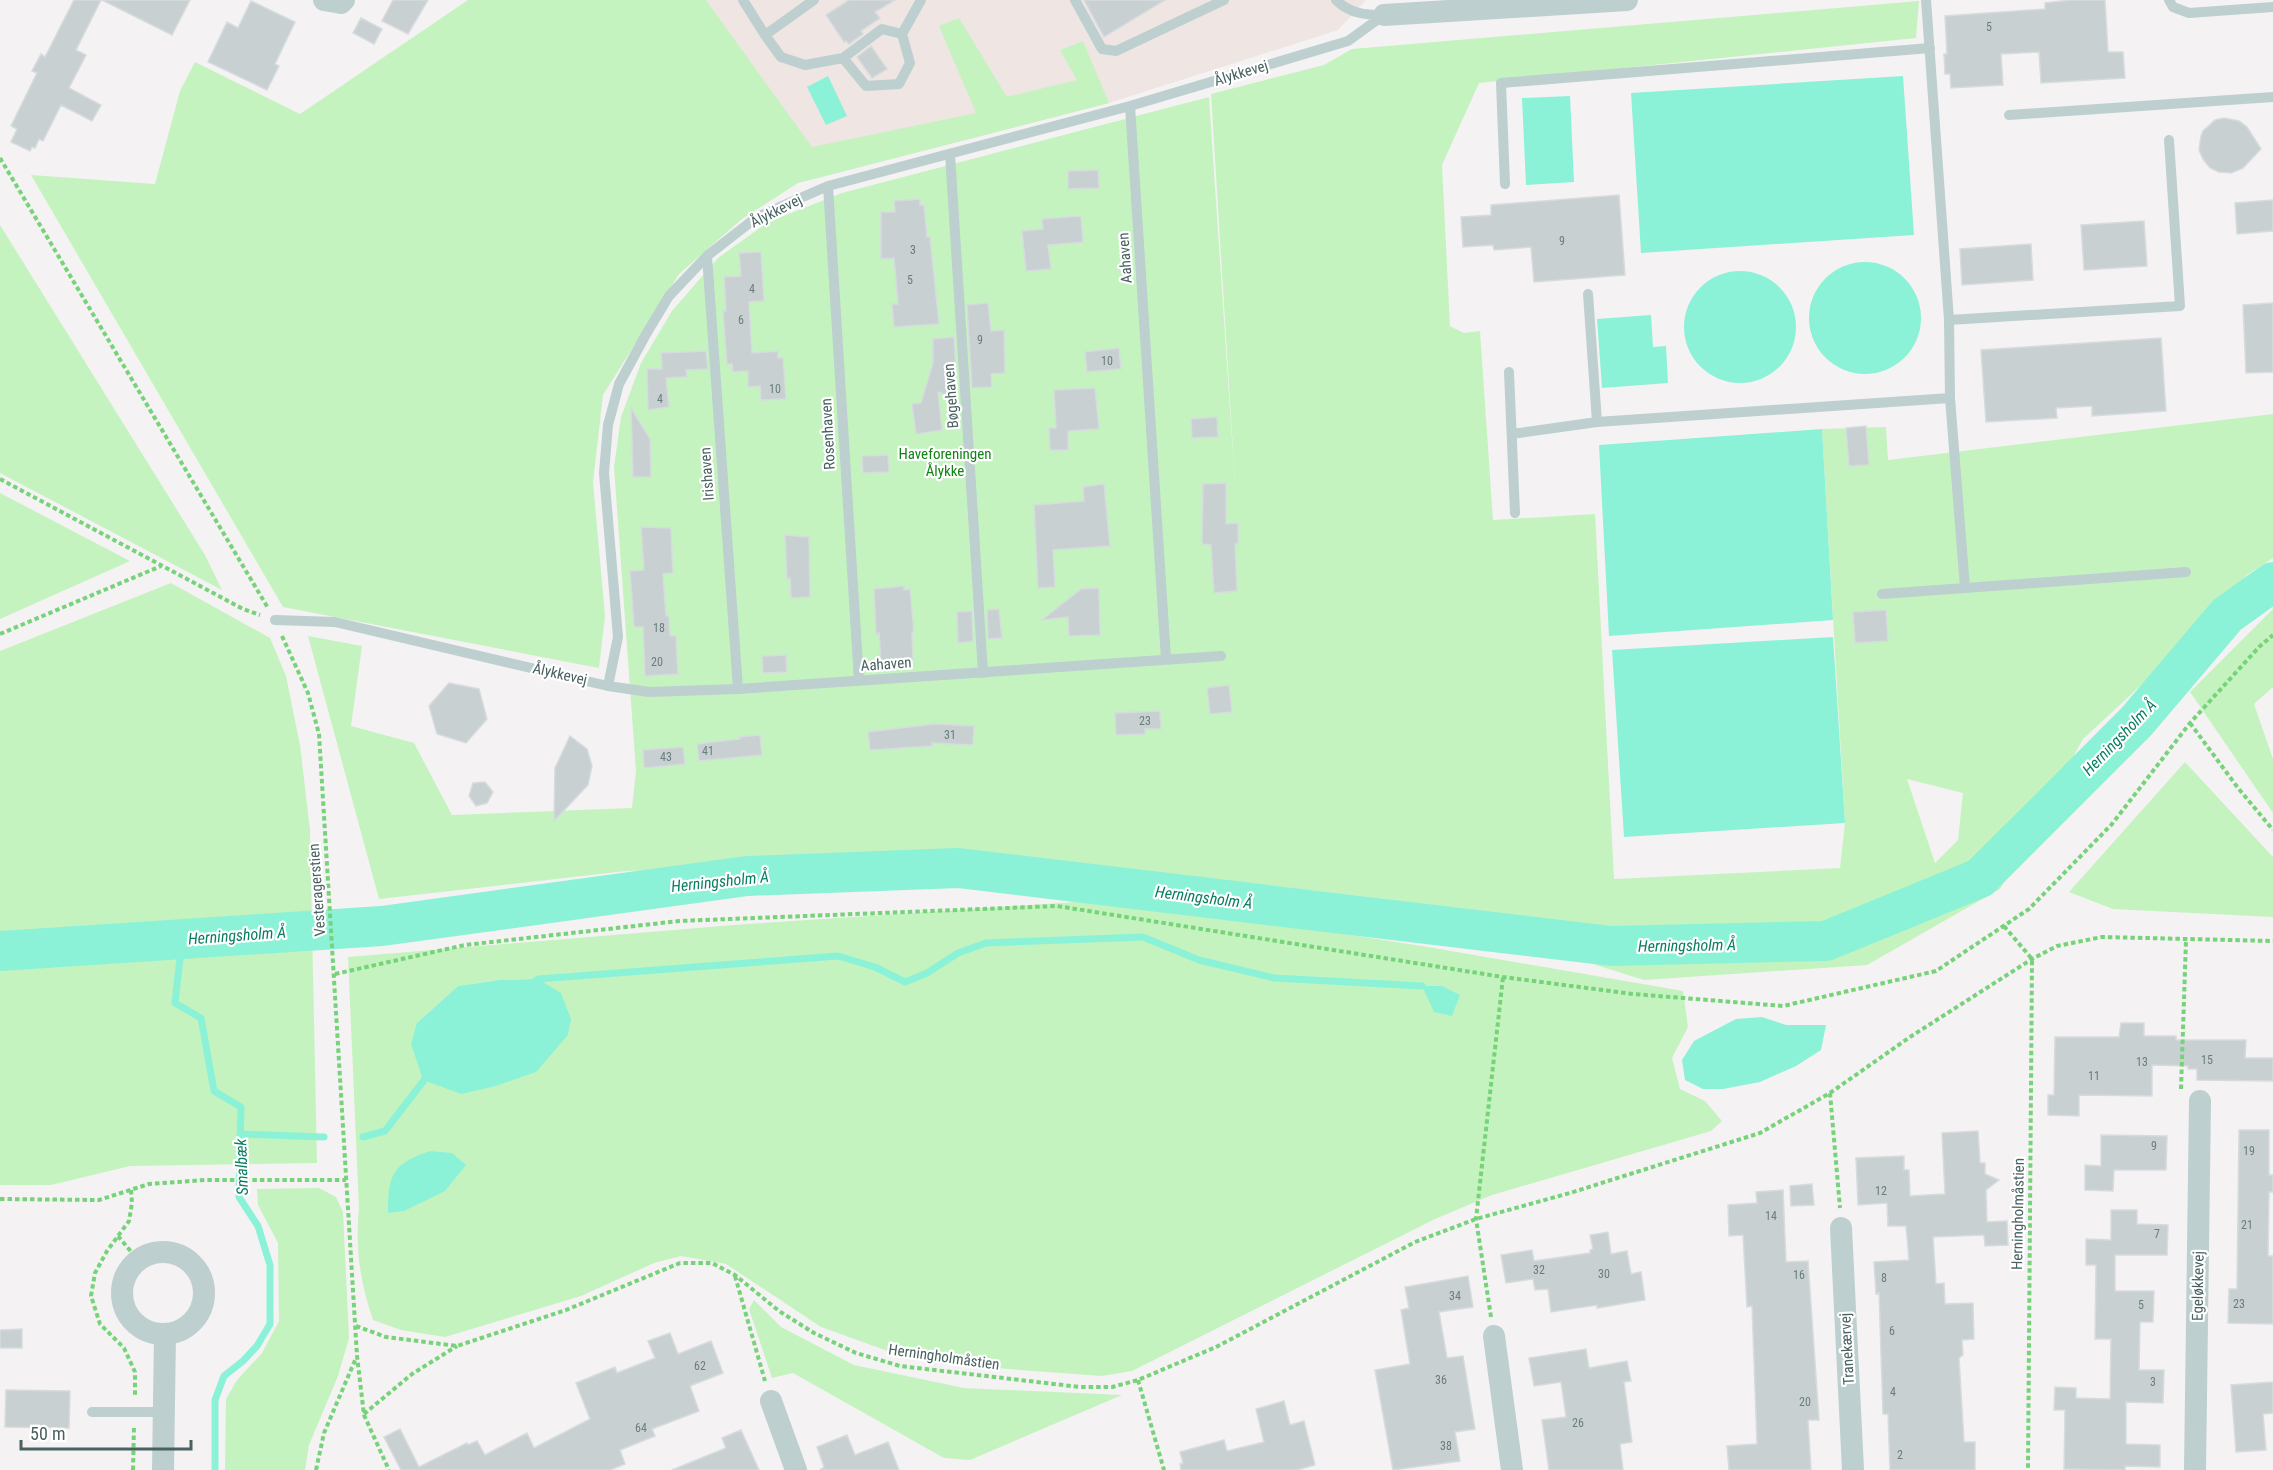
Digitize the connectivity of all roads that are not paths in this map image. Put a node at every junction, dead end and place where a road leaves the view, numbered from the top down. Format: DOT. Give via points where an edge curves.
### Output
graph roads {
  1 [pos="324,0"];
  2 [pos="344,0"];
  3 [pos="743,0"];
  4 [pos="814,0"];
  5 [pos="921,0"];
  6 [pos="1075,0"];
  7 [pos="1224,0"];
  8 [pos="1336,0"];
  9 [pos="1627,0"];
  10 [pos="1926,0"];
  11 [pos="2169,0"];
  12 [pos="2273,7"];
  13 [pos="1384,15"];
  14 [pos="765,34"];
  15 [pos="902,34"];
  16 [pos="1930,48"];
  17 [pos="843,58"];
  18 [pos="2273,97"];
  19 [pos="1130,106"];
  20 [pos="2009,114"];
  21 [pos="2169,140"];
  22 [pos="950,154"];
  23 [pos="1505,183"];
  24 [pos="828,186"];
  25 [pos="707,256"];
  26 [pos="1588,294"];
  27 [pos="1949,320"];
  28 [pos="1509,372"];
  29 [pos="1950,398"];
  30 [pos="1597,422"];
  31 [pos="1512,434"];
  32 [pos="1515,513"];
  33 [pos="2186,572"];
  34 [pos="1965,588"];
  35 [pos="1882,594"];
  36 [pos="275,620"];
  37 [pos="1221,656"];
  38 [pos="1166,659"];
  39 [pos="983,673"];
  40 [pos="858,681"];
  41 [pos="608,686"];
  42 [pos="738,689"];
  43 [pos="2200,1101"];
  44 [pos="1841,1228"];
  45 [pos="165,1335"];
  46 [pos="1494,1336"];
  47 [pos="771,1401"];
  48 [pos="92,1412"];
  49 [pos="164,1412"];
  50 [pos="164,1470"];
  51 [pos="796,1470"];
  52 [pos="1512,1470"];
  53 [pos="1853,1470"];
  54 [pos="2195,1470"];
  1 -- 2 [label="street"];
  3 -- 14 [label="lane"];
  4 -- 14 [label="lane"];
  5 -- 15 [label="lane"];
  6 -- 7 [label="lane" via="1102,49 1116,51"];
  8 -- 13 [label="lane" via="1360,15"];
  9 -- 13 [label="street"];
  10 -- 16 [label="lane"];
  11 -- 12 [label="lane" via="2174,7 2189,13"];
  13 -- 19 [label="lane, Ålykkevej" via="1348,41"];
  14 -- 17 [label="lane" via="782,57 805,65"];
  15 -- 17 [label="lane" via="882,29"];
  15 -- 17 [label="lane" via="910,63 899,84 866,86"];
  16 -- 23 [label="lane" via="1501,83"];
  16 -- 27 [label="lane"];
  18 -- 20 [label="lane"];
  19 -- 22 [label="lane, Ålykkevej"];
  19 -- 38 [label="lane, Aahaven"];
  21 -- 27 [label="lane" via="2180,306"];
  22 -- 24 [label="lane, Ålykkevej"];
  22 -- 39 [label="lane, Bøgehaven"];
  24 -- 25 [label="lane, Ålykkevej" via="757,217"];
  24 -- 40 [label="lane, Rosenhaven"];
  25 -- 41 [label="lane, Ålykkevej" via="669,296 645,336 620,384 608,425 604,473 618,637"];
  25 -- 42 [label="lane, Irishaven"];
  26 -- 30 [label="lane"];
  27 -- 29 [label="lane"];
  28 -- 31 [label="lane"];
  29 -- 30 [label="lane"];
  29 -- 34 [label="lane"];
  30 -- 31 [label="lane"];
  31 -- 32 [label="lane"];
  33 -- 34 [label="lane"];
  34 -- 35 [label="lane"];
  36 -- 41 [label="lane, Ålykkevej" via="335,622"];
  37 -- 38 [label="lane, Aahaven"];
  38 -- 39 [label="lane, Aahaven"];
  39 -- 40 [label="lane, Aahaven"];
  40 -- 42 [label="lane, Aahaven"];
  41 -- 42 [label="lane, Aahaven" via="649,692"];
  43 -- 54 [label="street, Egeløkkevej"];
  44 -- 53 [label="street, Tranekærvej"];
  45 -- 45 [label="street" via="182,1330 196,1318 205,1295 203,1283 190,1262 159,1252 138,1260 130,1268 122,1289 126,1312 142,1329"];
  45 -- 49 [label="street"];
  46 -- 52 [label="street"];
  47 -- 51 [label="street"];
  48 -- 49 [label="lane"];
  49 -- 50 [label="street"];
}
